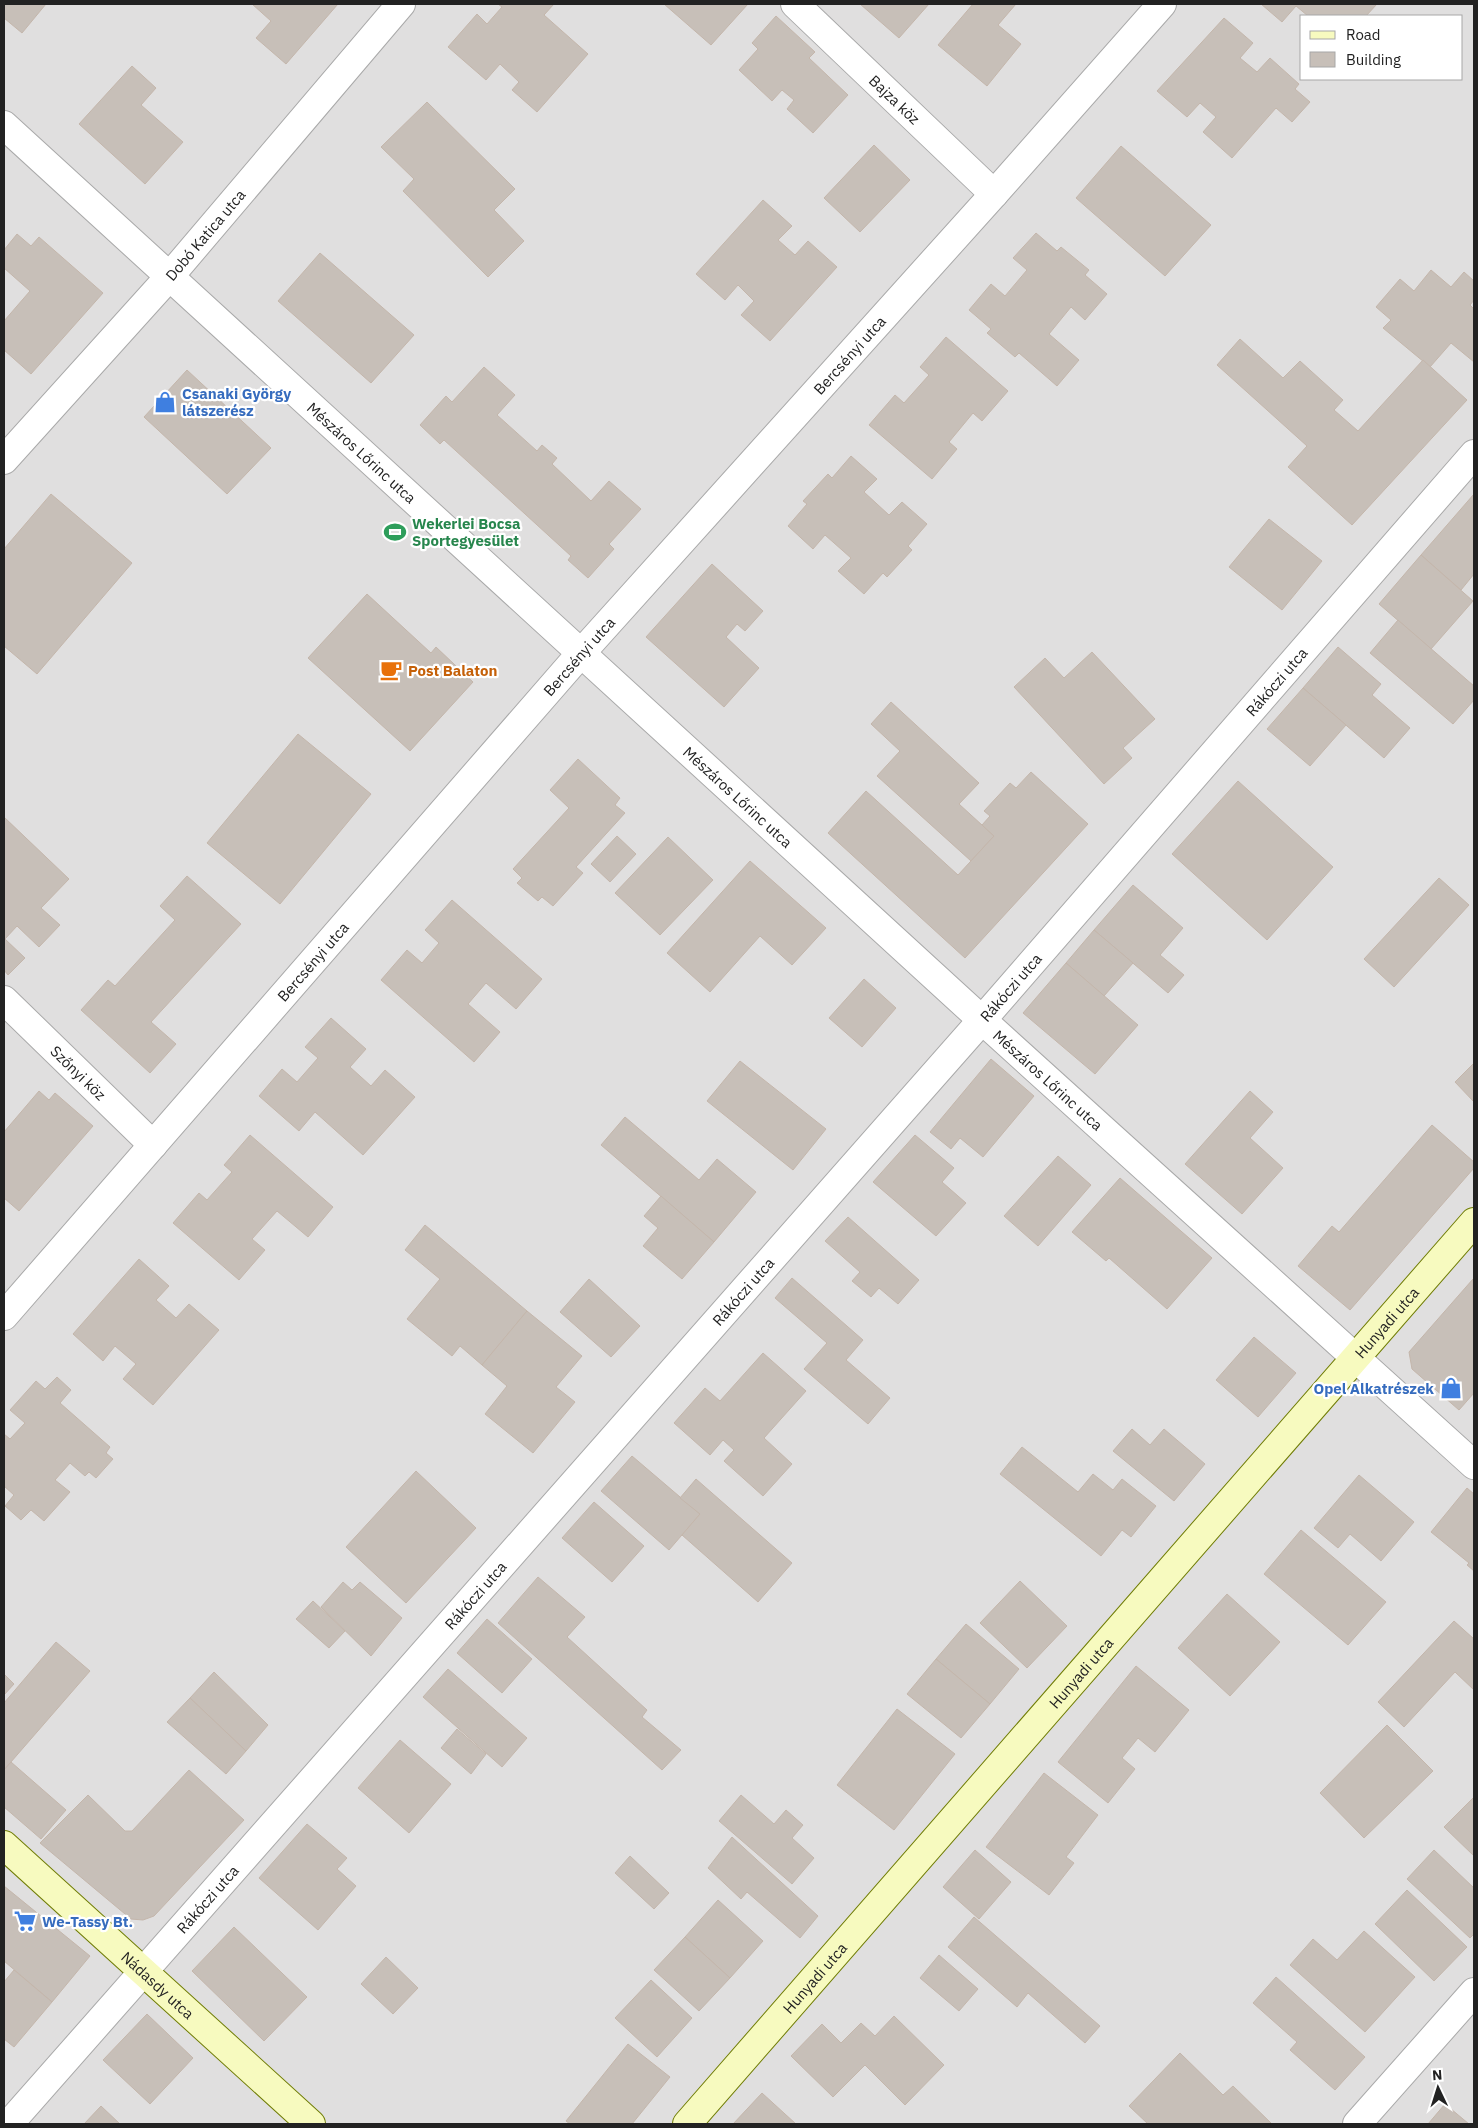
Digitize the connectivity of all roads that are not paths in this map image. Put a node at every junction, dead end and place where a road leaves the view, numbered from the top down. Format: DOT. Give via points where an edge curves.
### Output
graph roads {
  1 [pos="401,4"];
  2 [pos="795,4"];
  3 [pos="1162,4"];
  4 [pos="4,125"];
  5 [pos="994,194"];
  6 [pos="169,278"];
  7 [pos="1474,454"];
  8 [pos="4,460"];
  9 [pos="582,652"];
  10 [pos="4,1000"];
  11 [pos="982,1020"];
  12 [pos="153,1145"];
  13 [pos="1474,1222"];
  14 [pos="4,1316"];
  15 [pos="1355,1358"];
  16 [pos="1474,1465"];
  17 [pos="4,1845"];
  18 [pos="143,1972"];
  19 [pos="1474,1992"];
  20 [pos="9,2124"];
  21 [pos="310,2124"];
  22 [pos="687,2124"];
  23 [pos="1357,2124"];
  1 -- 6 [label="street, Dobó Katica utca"];
  2 -- 5 [label="street, Bajza köz"];
  3 -- 5 [label="street, Bercsényi utca"];
  4 -- 6 [label="street, Mészáros Lőrinc utca"];
  5 -- 9 [label="street, Bercsényi utca"];
  6 -- 8 [label="street, Dobó Katica utca"];
  6 -- 9 [label="street, Mészáros Lőrinc utca"];
  7 -- 11 [label="street, Rákóczi utca"];
  9 -- 11 [label="street, Mészáros Lőrinc utca"];
  9 -- 12 [label="street, Bercsényi utca"];
  10 -- 12 [label="street, Szőnyi köz"];
  11 -- 15 [label="street, Mészáros Lőrinc utca"];
  11 -- 18 [label="street, Rákóczi utca"];
  12 -- 14 [label="street, Bercsényi utca"];
  13 -- 15 [label="street, Hunyadi utca"];
  15 -- 16 [label="street, Mészáros Lőrinc utca"];
  15 -- 22 [label="street, Hunyadi utca"];
  17 -- 18 [label="street, Nádasdy utca"];
  18 -- 20 [label="street, Rákóczi utca"];
  18 -- 21 [label="street, Nádasdy utca"];
  19 -- 23 [label="street"];
}
